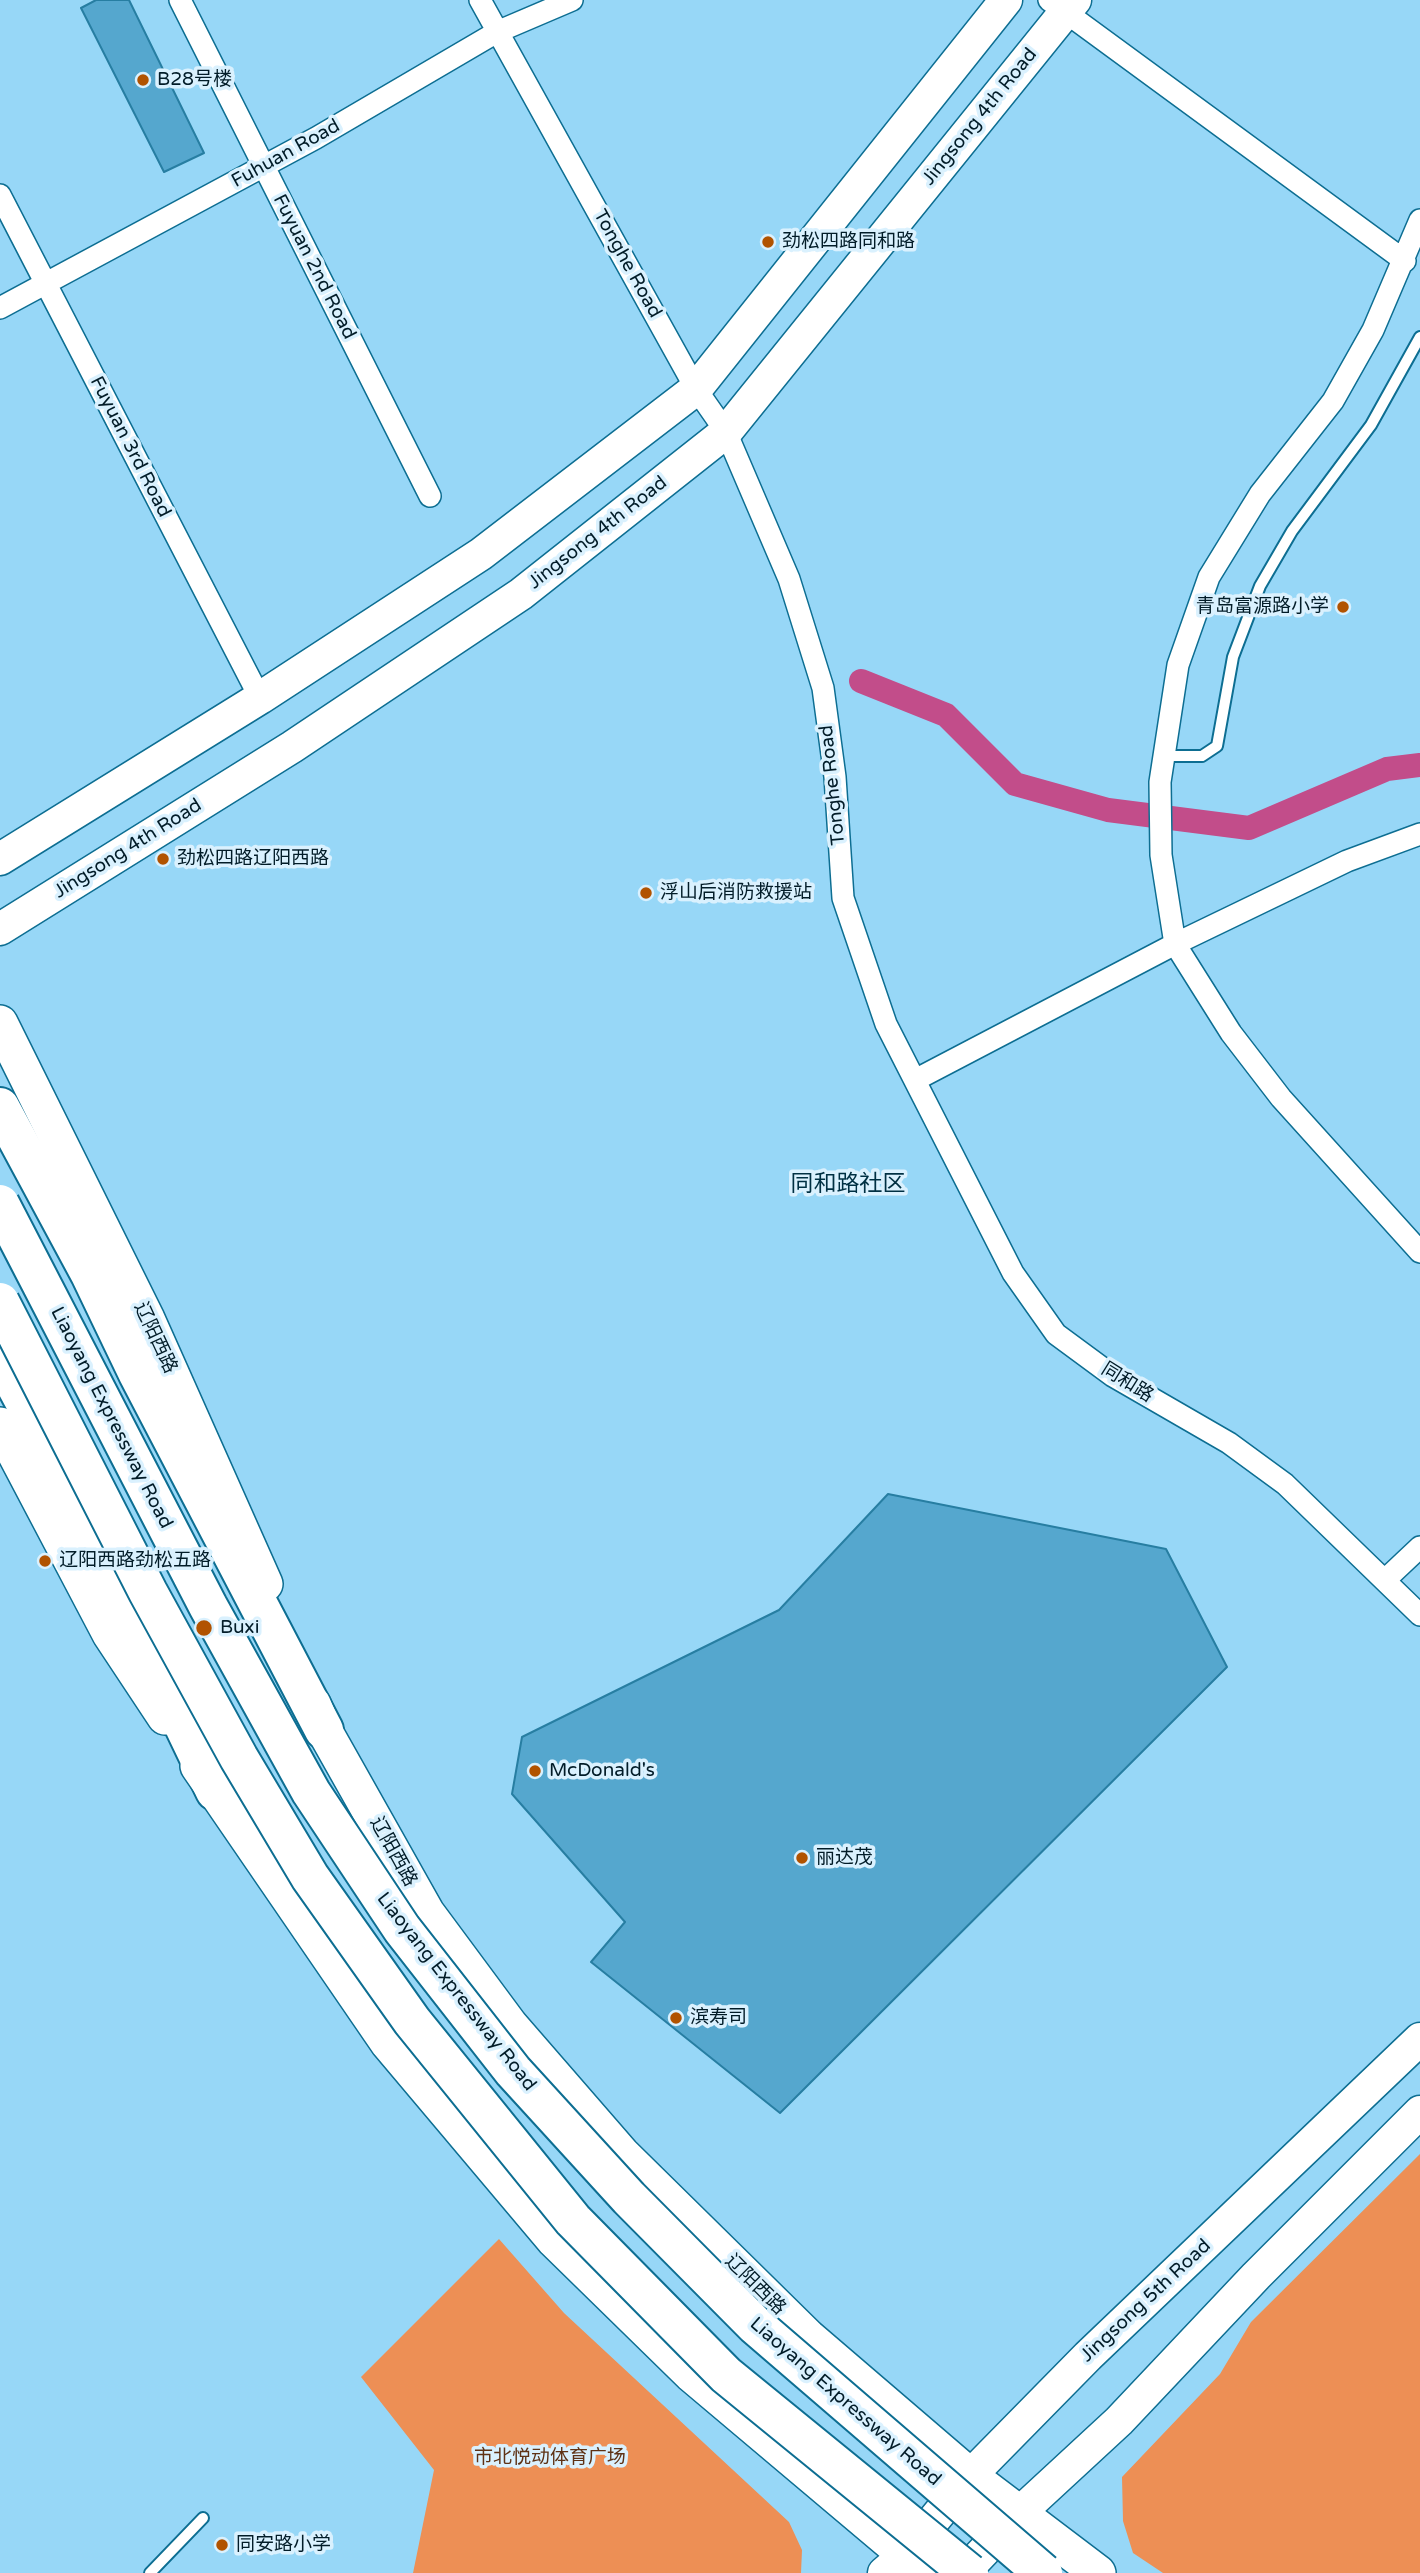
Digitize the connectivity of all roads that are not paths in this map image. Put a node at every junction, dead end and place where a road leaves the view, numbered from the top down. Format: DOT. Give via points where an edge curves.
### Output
graph roads {
  1 [pos="180,0"];
  2 [pos="480,0"];
  3 [pos="572,0"];
  4 [pos="1006,0"];
  5 [pos="1063,4"];
  6 [pos="497,32"];
  7 [pos="263,167"];
  8 [pos="0,195"];
  9 [pos="1420,220"];
  10 [pos="1405,261"];
  11 [pos="45,284"];
  12 [pos="0,308"];
  13 [pos="1420,337"];
  14 [pos="696,388"];
  15 [pos="726,432"];
  16 [pos="430,496"];
  17 [pos="260,698"];
  18 [pos="1161,756"];
  19 [pos="1420,834"];
  20 [pos="0,859"];
  21 [pos="0,929"];
  22 [pos="1175,944"];
  23 [pos="0,1023"];
  24 [pos="917,1079"];
  25 [pos="0,1107"];
  26 [pos="0,1204"];
  27 [pos="1420,1252"];
  28 [pos="0,1302"];
  29 [pos="2,1360"];
  30 [pos="0,1425"];
  31 [pos="1420,1547"];
  32 [pos="1385,1580"];
  33 [pos="1420,1615"];
  34 [pos="324,1730"];
  35 [pos="215,1791"];
  36 [pos="1420,2039"];
  37 [pos="1420,2112"];
  38 [pos="970,2476"];
  39 [pos="1021,2515"];
  40 [pos="203,2518"];
  41 [pos="905,2567"];
  42 [pos="150,2573"];
  43 [pos="963,2573"];
  44 [pos="969,2573"];
  45 [pos="1043,2573"];
  46 [pos="1098,2573"];
  1 -- 7 [label="street, Fuyuan 2nd Road"];
  2 -- 6 [label="street, Tonghe Road"];
  3 -- 6 [label="street, Fuhuan Road"];
  4 -- 14 [label="street"];
  5 -- 10 [label="street"];
  5 -- 15 [label="street, Jingsong 4th Road"];
  6 -- 7 [label="street, Fuhuan Road"];
  6 -- 14 [label="street, Tonghe Road"];
  7 -- 11 [label="street, Fuhuan Road"];
  7 -- 16 [label="street, Fuyuan 2nd Road"];
  8 -- 11 [label="street, Fuyuan 3rd Road"];
  9 -- 10 [label="street"];
  10 -- 18 [label="street" via="1333,401 1260,494 1209,577 1178,665"];
  11 -- 12 [label="street, Fuhuan Road"];
  11 -- 17 [label="street, Fuyuan 3rd Road"];
  13 -- 18 [label="lane" via="1371,425 1292,531 1260,586 1233,657 1217,746 1202,756"];
  14 -- 15 [label="street, Tonghe Road"];
  14 -- 17 [label="street" via="481,554"];
  15 -- 21 [label="street, Jingsong 4th Road" via="521,594 292,747"];
  15 -- 24 [label="street, Tonghe Road" via="789,579 823,688 835,776 843,898 886,1024"];
  17 -- 20 [label="street"];
  18 -- 22 [label="street" via="1161,855"];
  19 -- 22 [label="street" via="1347,861"];
  22 -- 24 [label="street"];
  22 -- 27 [label="street" via="1280,1098"];
  23 -- 34 [label="main road, 辽阳西路" via="147,1319 246,1539"];
  24 -- 32 [label="street, 同和路" via="1013,1273 1056,1334 1112,1376 1229,1443 1284,1484"];
  25 -- 34 [label="highway"];
  26 -- 45 [label="highway, Liaoyang Expressway Road, bridge" via="253,1687 311,1791 402,1928 513,2071 745,2315"];
  28 -- 44 [label="highway, bridge" via="148,1592 239,1758 310,1877 412,2021 573,2220 726,2375"];
  29 -- 35 [label="highway" via="60,1468"];
  30 -- 35 [label="main road" via="110,1634"];
  31 -- 32 [label="street"];
  32 -- 33 [label="street, 同和路"];
  34 -- 38 [label="main road, 辽阳西路" via="427,1913 510,2025 622,2154 808,2337"];
  35 -- 41 [label="main road" via="388,2043 554,2240 691,2374"];
  36 -- 38 [label="street, Jingsong 5th Road" via="1088,2356"];
  37 -- 39 [label="street" via="1119,2421"];
  38 -- 39 [label="main road, 辽阳西路"];
  38 -- 41 [label="street, Jingsong 5th Road"];
  39 -- 43 [label="street"];
  39 -- 46 [label="main road, 辽阳西路"];
  40 -- 42 [label="lane"];
}
